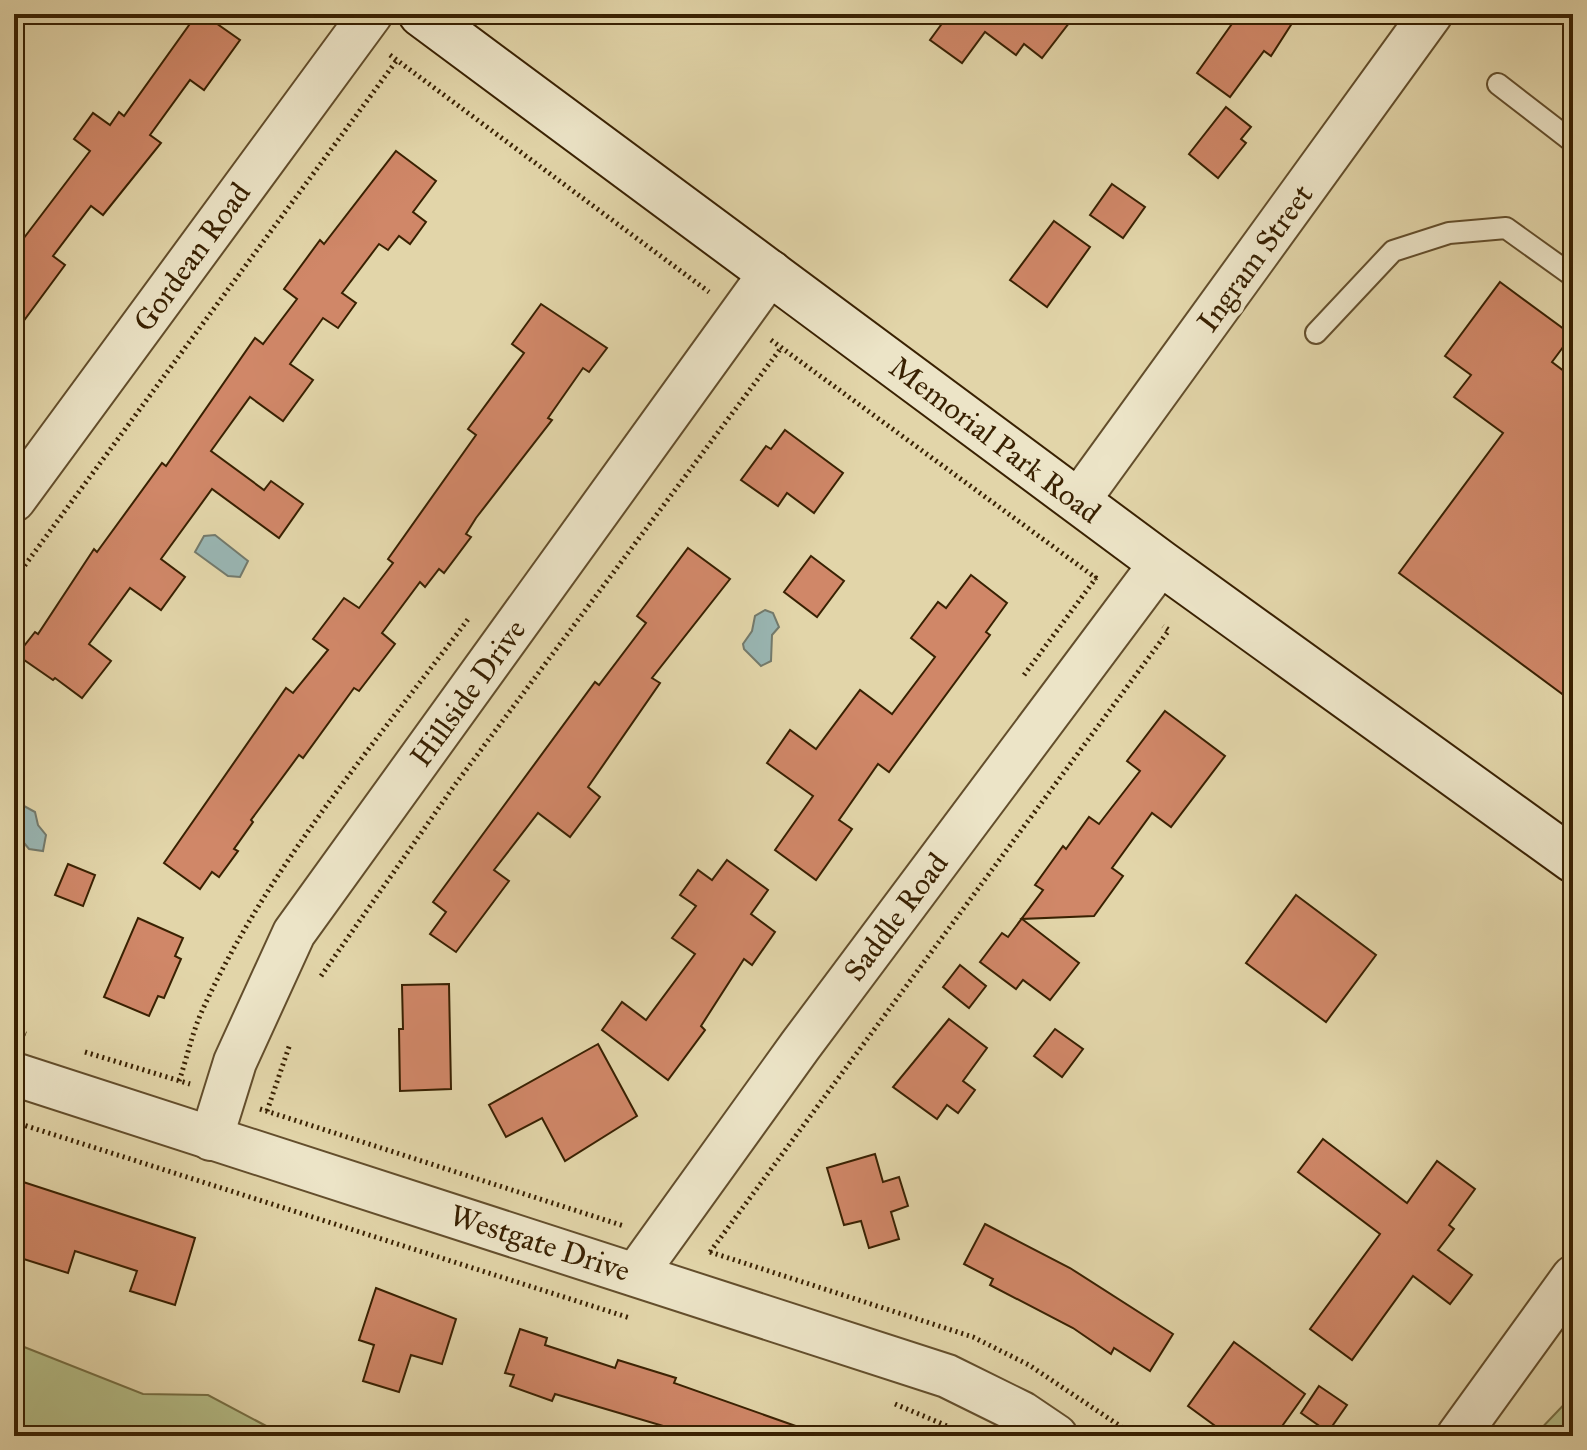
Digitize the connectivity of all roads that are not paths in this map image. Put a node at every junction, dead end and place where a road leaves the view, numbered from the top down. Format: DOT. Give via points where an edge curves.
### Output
graph roads {
  1 [pos="371,14"];
  2 [pos="421,14"];
  3 [pos="1431,14"];
  4 [pos="1498,84"];
  5 [pos="1573,142"];
  6 [pos="771,272"];
  7 [pos="1573,276"];
  8 [pos="1316,333"];
  9 [pos="14,500"];
  10 [pos="1078,501"];
  11 [pos="1161,563"];
  12 [pos="1573,860"];
  13 [pos="14,1074"];
  14 [pos="211,1139"];
  15 [pos="636,1274"];
  16 [pos="1573,1277"];
  17 [pos="1056,1436"];
  18 [pos="1458,1436"];
  1 -- 9 [label="street, Gordean Road"];
  2 -- 6 [label="street, Memorial Park Road"];
  3 -- 10 [label="street, Ingram Street"];
  4 -- 5 [label="lane"];
  6 -- 10 [label="street, Memorial Park Road"];
  6 -- 14 [label="street, Hillside Drive" via="294,933 235,1062"];
  7 -- 8 [label="lane" via="1506,228 1449,233 1393,251"];
  10 -- 11 [label="street, Memorial Park Road"];
  11 -- 12 [label="street, Memorial Park Road"];
  11 -- 15 [label="street, Saddle Road"];
  13 -- 14 [label="street, Westgate Drive"];
  14 -- 15 [label="street, Westgate Drive"];
  15 -- 17 [label="street, Westgate Drive" via="947,1376"];
  16 -- 18 [label="street"];
}
